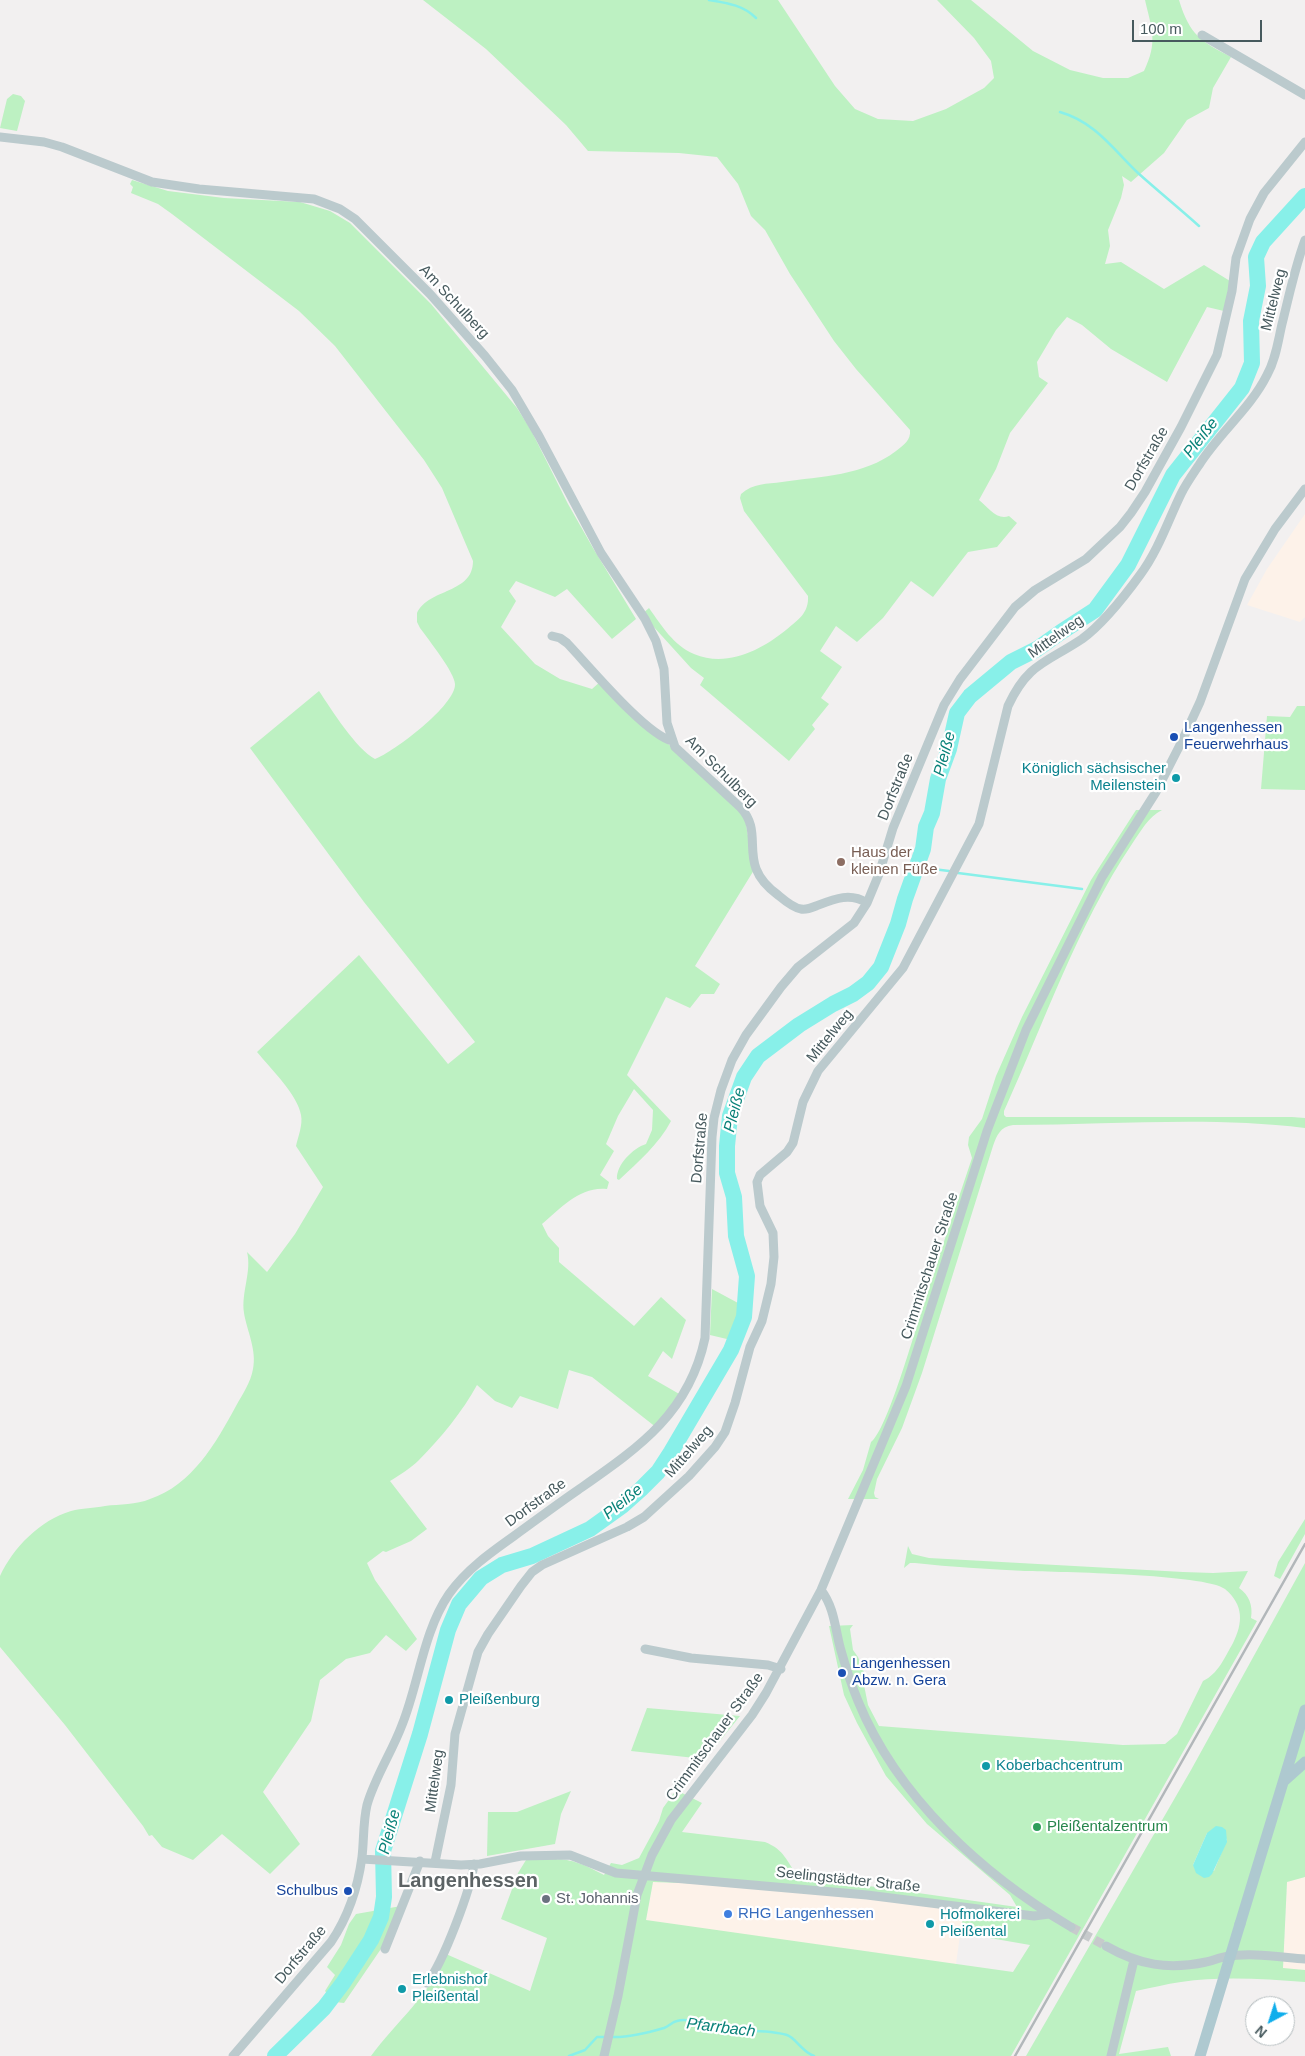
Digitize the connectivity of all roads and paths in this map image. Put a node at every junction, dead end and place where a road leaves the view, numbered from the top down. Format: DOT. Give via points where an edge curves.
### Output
graph roads {
  1 [pos="1202,35"];
  2 [pos="1305,95"];
  3 [pos="0,137"];
  4 [pos="1305,142"];
  5 [pos="1305,240"];
  6 [pos="1305,489"];
  7 [pos="552,636"];
  8 [pos="672,741"];
  9 [pos="867,903"];
  10 [pos="821,1590"];
  11 [pos="645,1649"];
  12 [pos="781,1669"];
  13 [pos="1305,1710"];
  14 [pos="1300,1741"];
  15 [pos="1305,1762"];
  16 [pos="1283,1782"];
  17 [pos="362,1858"];
  18 [pos="420,1861"];
  19 [pos="435,1862"];
  20 [pos="474,1864"];
  21 [pos="644,1875"];
  22 [pos="1049,1914"];
  23 [pos="1071,1927"];
  24 [pos="1106,1946"];
  25 [pos="386,1949"];
  26 [pos="1305,1959"];
  27 [pos="1134,1960"];
  28 [pos="427,1983"];
  29 [pos="233,2056"];
  30 [pos="604,2056"];
  31 [pos="1111,2056"];
  32 [pos="1200,2056"];
  1 -- 2 [label="street"];
  3 -- 8 [label="street, Am Schulberg" via="62,147 161,183 314,199 355,219 430,294 485,356 519,402 601,553 656,641 664,669 667,723"];
  4 -- 9 [label="street, Dorfstraße" via="1264,193 1250,219 1236,258 1217,355 1145,492 1120,527 1086,559 1035,590 1015,608 956,685 944,705 896,821"];
  5 -- 19 [label="street, Mittelweg" via="1267,375 1242,412 1200,462 1154,551 1124,595 1104,619 1082,638 1034,667 1016,689 1008,706 979,824 903,968 818,1071 803,1102 793,1143 760,1175 757,1182 760,1206 773,1233 771,1284 762,1321 750,1347 729,1421 720,1440 689,1476 644,1517 532,1572 478,1652 455,1734 451,1785"];
  6 -- 10 [label="street, Crimmitschauer Straße" via="1245,579 1190,724 1156,792 1102,877 1026,1030 987,1131 906,1386"];
  7 -- 8 [label="street, Am Schulberg" via="567,643 630,710 661,737"];
  8 -- 9 [label="street, Am Schulberg" via="680,753 745,812 751,828 755,870 772,891 803,910 845,897"];
  9 -- 17 [label="street, Dorfstraße" via="854,923 798,967 781,986 732,1060 714,1118 705,1338 692,1378 658,1428 621,1460 473,1568 449,1594 432,1629 402,1726 368,1802"];
  10 -- 12 [label="street, Crimmitschauer Straße"];
  10 -- 22 [label="street" via="831,1606 840,1649 858,1700 882,1749 920,1801 958,1843"];
  11 -- 12 [label="street"];
  12 -- 21 [label="street, Crimmitschauer Straße" via="752,1715 671,1820"];
  13 -- 14 [label="main road"];
  14 -- 16 [label="main road"];
  15 -- 16 [label="main road"];
  16 -- 32 [label="main road, bridge"];
  17 -- 18 [label="street, Seelingstädter Straße"];
  17 -- 29 [label="street, Dorfstraße" via="343,1924"];
  18 -- 19 [label="street, Seelingstädter Straße"];
  18 -- 25 [label="street"];
  19 -- 20 [label="street, Seelingstädter Straße"];
  20 -- 21 [label="street, Seelingstädter Straße" via="521,1856 570,1855 616,1872"];
  20 -- 28 [label="street" via="462,1907 438,1966"];
  21 -- 22 [label="street, Seelingstädter Straße" via="867,1895 1034,1916"];
  21 -- 30 [label="street, Crimmitschauer Straße"];
  22 -- 23 [label="street"];
  24 -- 27 [label="street"];
  26 -- 27 [label="street" via="1224,1957 1177,1966"];
  27 -- 31 [label="street"];
}
